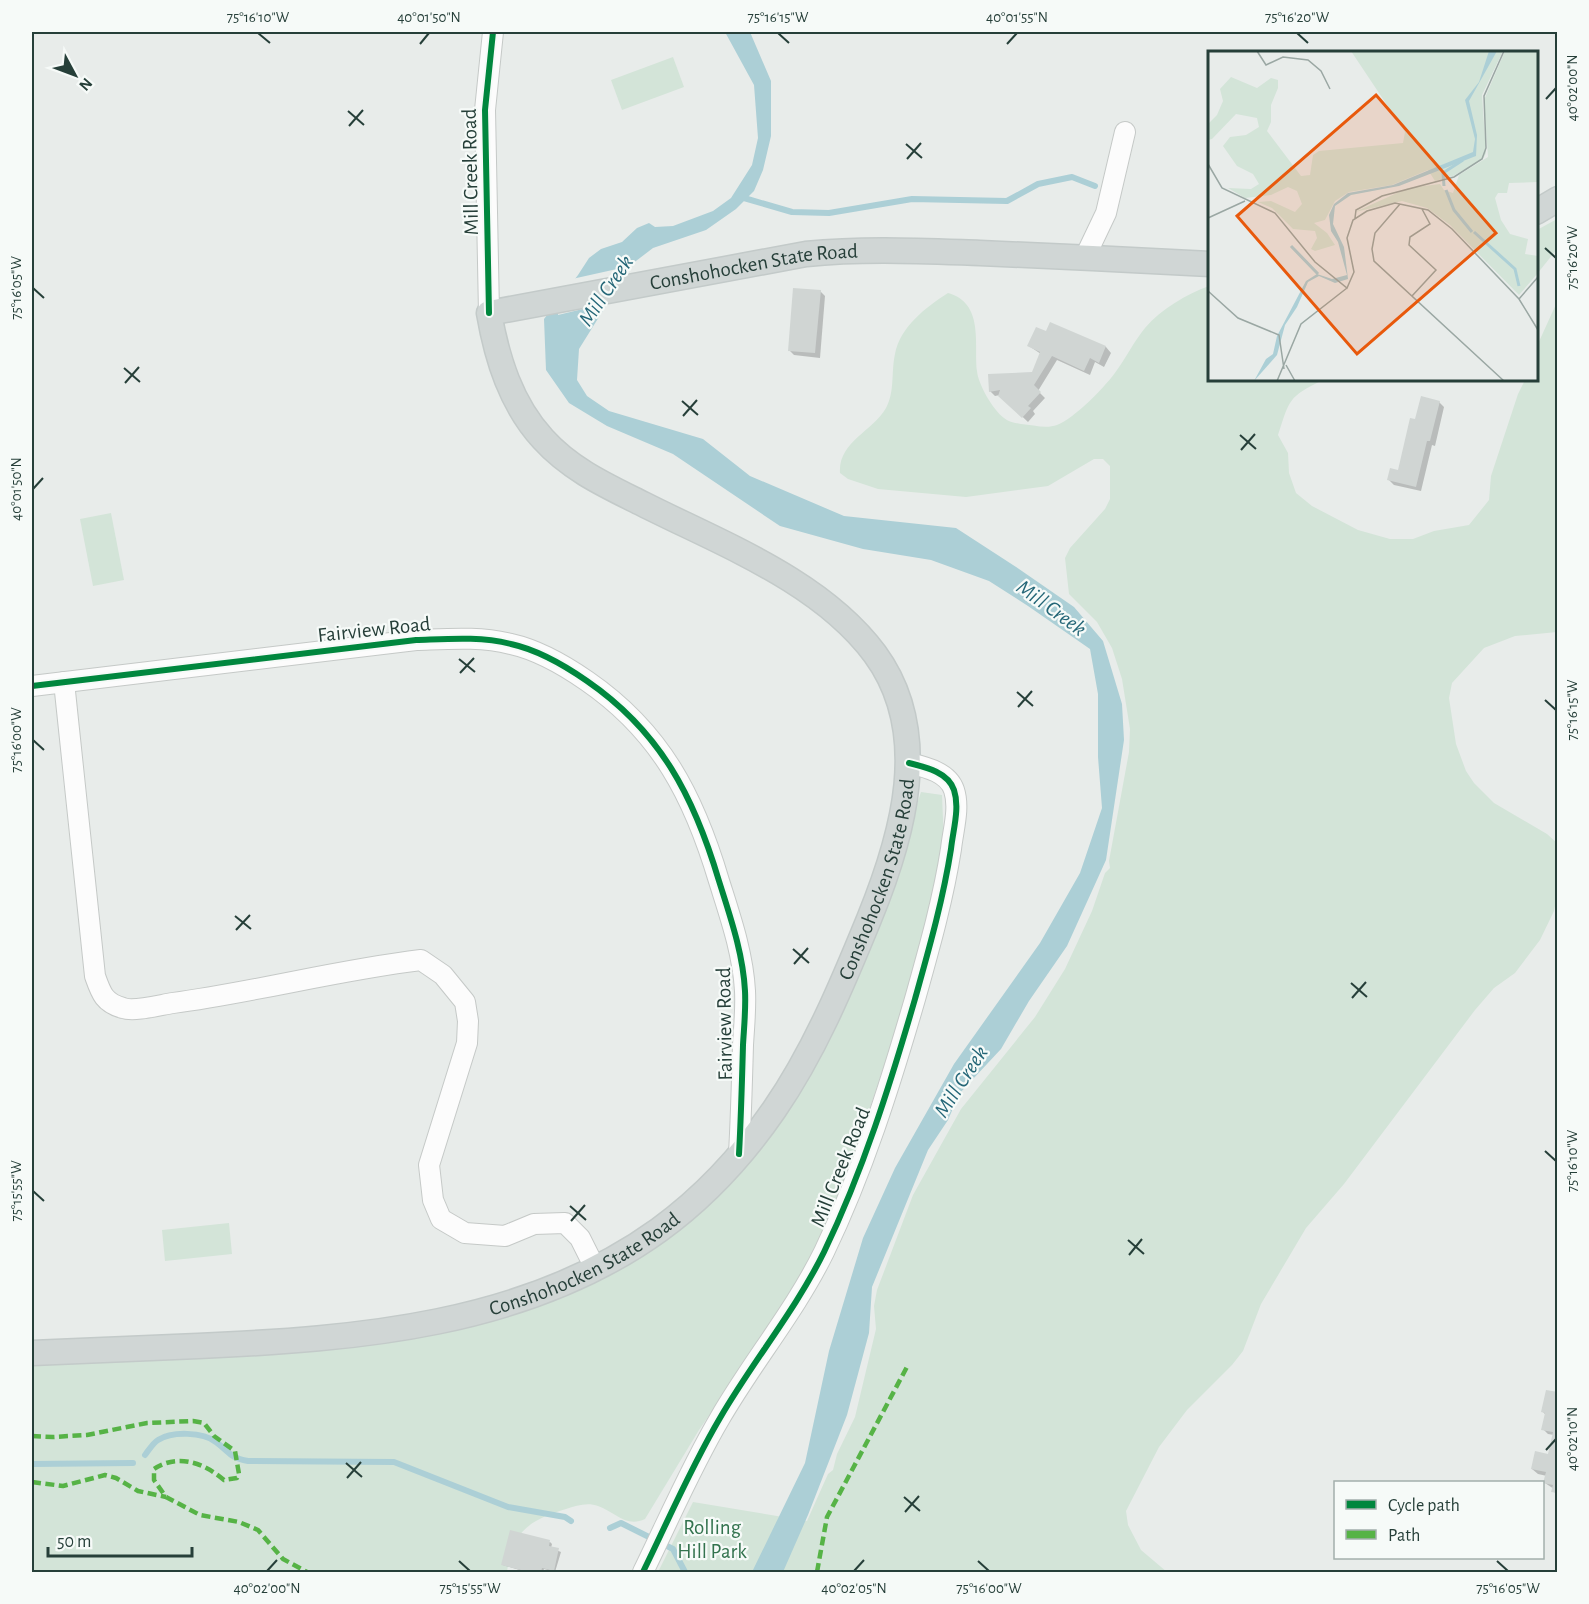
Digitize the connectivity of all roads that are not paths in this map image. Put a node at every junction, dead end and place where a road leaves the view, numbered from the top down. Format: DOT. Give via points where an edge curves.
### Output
graph roads {
  1 [pos="493,32"];
  2 [pos="1125,132"];
  3 [pos="1557,199"];
  4 [pos="1538,211"];
  5 [pos="1085,257"];
  6 [pos="1208,264"];
  7 [pos="489,313"];
  8 [pos="64,682"];
  9 [pos="32,686"];
  10 [pos="909,763"];
  11 [pos="739,1154"];
  12 [pos="595,1268"];
  13 [pos="32,1353"];
  14 [pos="643,1572"];
  1 -- 7 [label="street, Mill Creek Road" via="485,110"];
  2 -- 5 [label="street" via="1106,213"];
  3 -- 4 [label="main road"];
  5 -- 6 [label="main road, Conshohocken State Road"];
  5 -- 7 [label="main road, Conshohocken State Road" via="843,250"];
  7 -- 10 [label="main road, Conshohocken State Road" via="497,354 514,396 555,452 593,479 790,580 857,633 896,692 908,737"];
  8 -- 9 [label="street, Fairview Road"];
  8 -- 11 [label="street, Fairview Road" via="416,640 464,638 510,643 544,655 605,693 632,717 678,777 707,840 735,933 745,991"];
  8 -- 12 [label="street" via="95,976 102,997 125,1009 421,960 443,975 465,1002 468,1021 467,1043 429,1165 433,1200 441,1219 465,1233 505,1236 534,1224 565,1223 580,1238"];
  10 -- 11 [label="main road, Conshohocken State Road" via="883,886 849,969 790,1085"];
  10 -- 14 [label="street, Mill Creek Road" via="930,769 949,782 954,789 956,813 941,903 897,1061 868,1148 824,1252 780,1328 720,1418"];
  11 -- 12 [label="main road, Conshohocken State Road" via="677,1216"];
  12 -- 13 [label="main road, Conshohocken State Road" via="545,1290 479,1311 382,1332 280,1342"];
}
